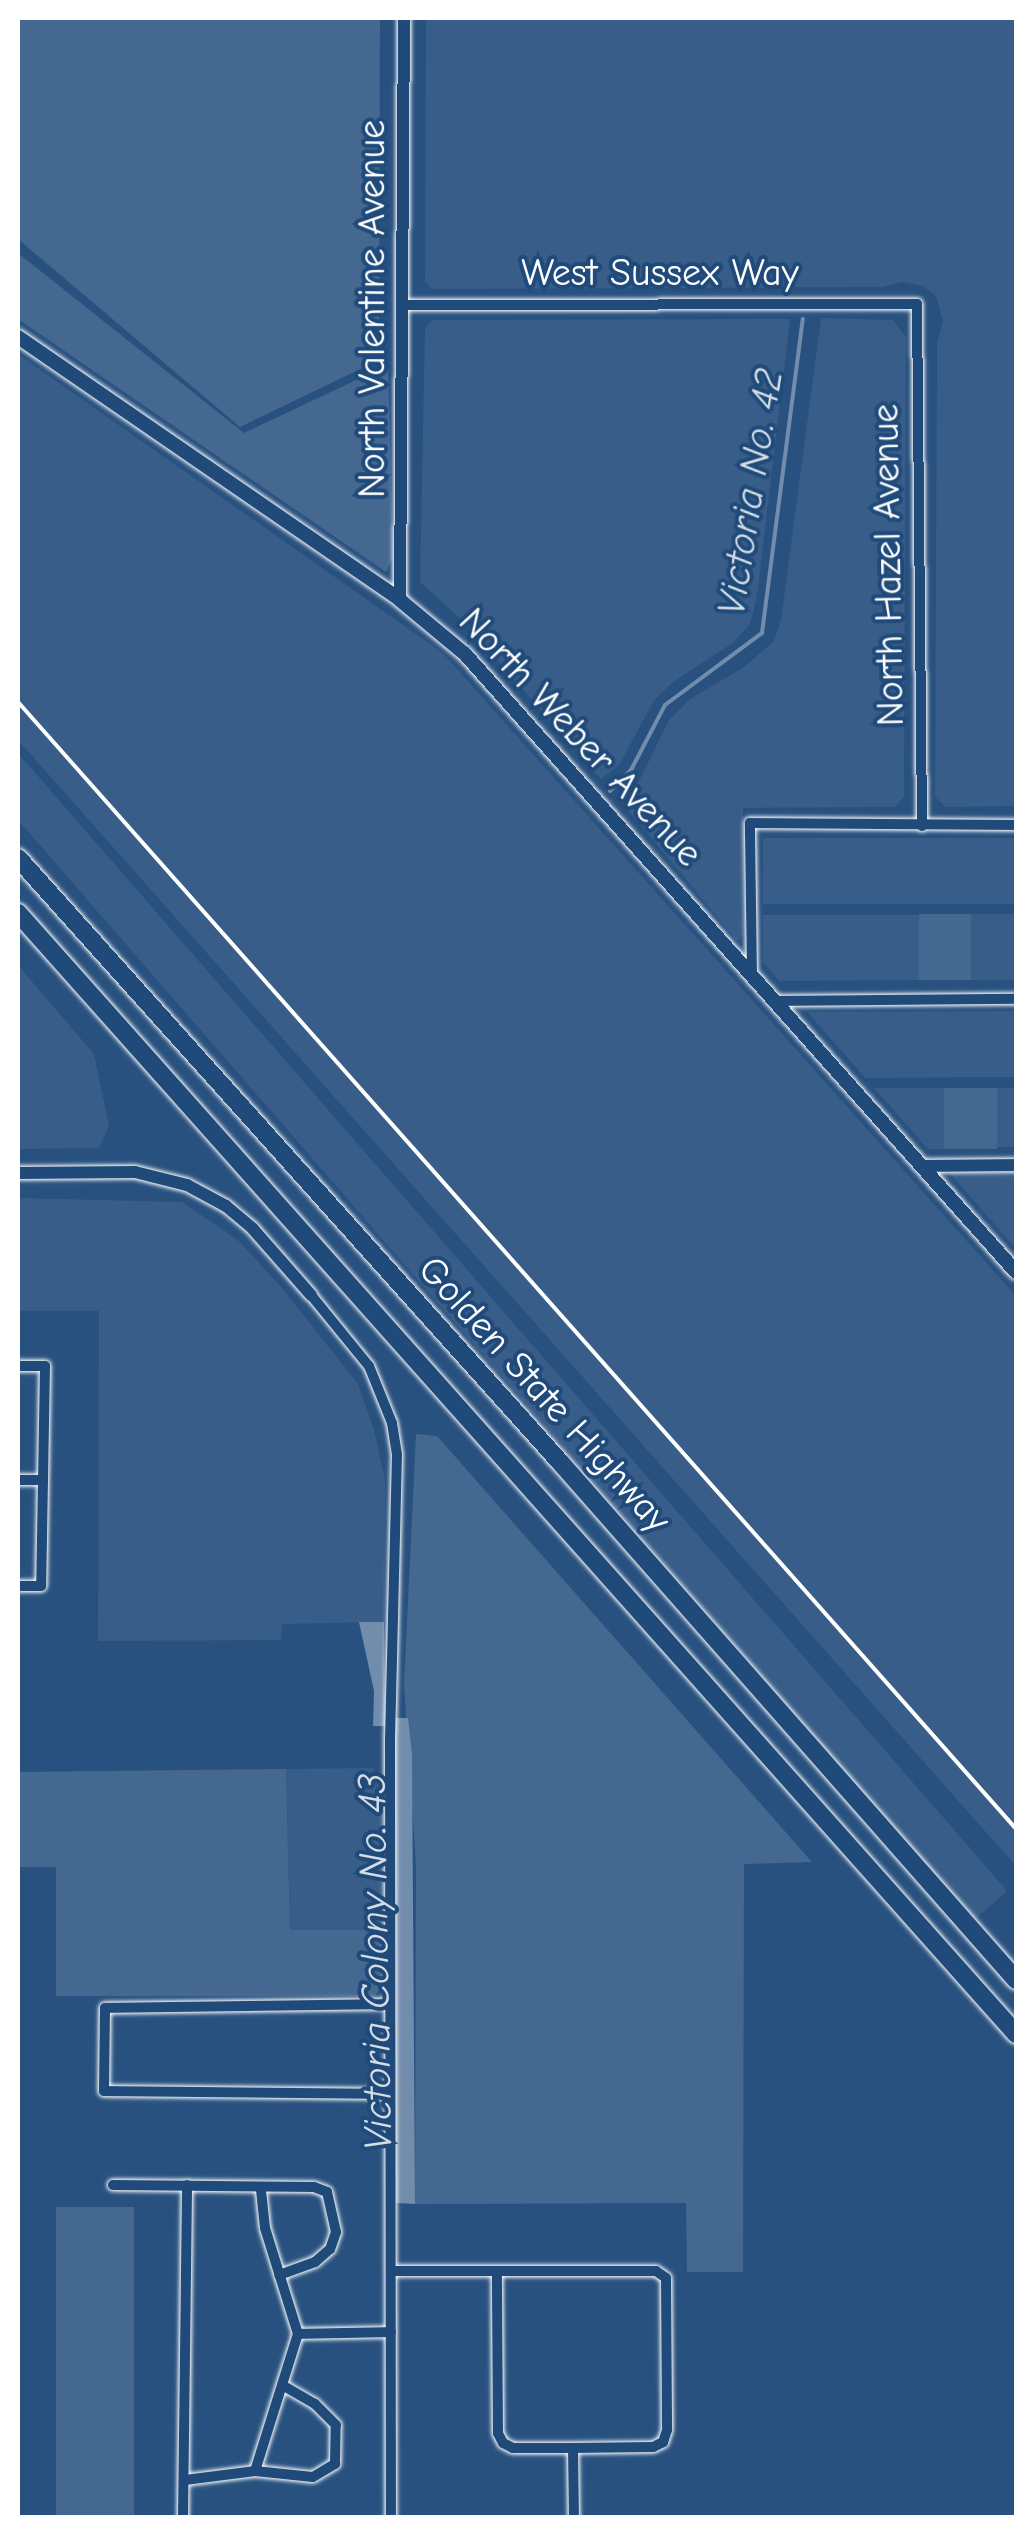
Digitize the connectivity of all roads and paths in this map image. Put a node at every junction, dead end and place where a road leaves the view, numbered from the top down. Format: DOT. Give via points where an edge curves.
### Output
graph roads {
  1 [pos="404,18"];
  2 [pos="916,304"];
  3 [pos="403,305"];
  4 [pos="18,337"];
  5 [pos="400,600"];
  6 [pos="922,826"];
  7 [pos="1016,826"];
  8 [pos="18,850"];
  9 [pos="18,858"];
  10 [pos="36,879"];
  11 [pos="18,913"];
  12 [pos="752,975"];
  13 [pos="1016,999"];
  14 [pos="775,1001"];
  15 [pos="1016,1165"];
  16 [pos="923,1166"];
  17 [pos="18,1173"];
  18 [pos="1016,1272"];
  19 [pos="312,1295"];
  20 [pos="18,1366"];
  21 [pos="18,1480"];
  22 [pos="43,1480"];
  23 [pos="18,1586"];
  24 [pos="1016,1980"];
  25 [pos="390,2004"];
  26 [pos="1016,2034"];
  27 [pos="390,2094"];
  28 [pos="112,2185"];
  29 [pos="187,2185"];
  30 [pos="261,2190"];
  31 [pos="390,2271"];
  32 [pos="497,2271"];
  33 [pos="280,2275"];
  34 [pos="391,2332"];
  35 [pos="298,2334"];
  36 [pos="282,2385"];
  37 [pos="573,2448"];
  38 [pos="256,2471"];
  39 [pos="185,2480"];
  40 [pos="183,2518"];
  41 [pos="391,2518"];
  42 [pos="574,2518"];
  1 -- 3 [label="street, North Valentine Avenue"];
  2 -- 3 [label="street, West Sussex Way"];
  2 -- 6 [label="street, North Hazel Avenue"];
  3 -- 5 [label="street, North Valentine Avenue"];
  4 -- 5 [label="main road, North Weber Avenue"];
  5 -- 12 [label="main road, North Weber Avenue" via="486,675"];
  6 -- 7 [label="street"];
  6 -- 12 [label="street" via="750,823"];
  8 -- 10 [label="highway"];
  9 -- 10 [label="highway, Golden State Highway"];
  10 -- 24 [label="highway, Golden State Highway"];
  11 -- 26 [label="highway, Golden State Highway"];
  12 -- 14 [label="main road, North Weber Avenue"];
  13 -- 14 [label="street"];
  14 -- 16 [label="main road, North Weber Avenue"];
  15 -- 16 [label="street"];
  16 -- 18 [label="main road, North Weber Avenue"];
  17 -- 19 [label="street" via="134,1172 188,1185 226,1206"];
  19 -- 25 [label="street" via="369,1366 397,1454"];
  20 -- 22 [label="street" via="45,1366"];
  21 -- 22 [label="street"];
  22 -- 23 [label="street" via="42,1586"];
  25 -- 27 [label="street"];
  25 -- 27 [label="street" via="106,2008 104,2091"];
  27 -- 31 [label="street"];
  28 -- 29 [label="street"];
  29 -- 30 [label="street"];
  29 -- 39 [label="street"];
  30 -- 33 [label="street"];
  30 -- 33 [label="street" via="314,2187 327,2192 335,2212 330,2249"];
  31 -- 32 [label="street"];
  31 -- 34 [label="street"];
  32 -- 37 [label="street" via="498,2433 513,2448"];
  32 -- 37 [label="street" via="656,2271 666,2278 663,2442"];
  33 -- 35 [label="street"];
  34 -- 35 [label="street"];
  34 -- 41 [label="street"];
  35 -- 36 [label="street"];
  36 -- 38 [label="street"];
  36 -- 38 [label="street" via="336,2424 335,2464 312,2477"];
  37 -- 42 [label="street"];
  38 -- 39 [label="street"];
  39 -- 40 [label="street"];
}
